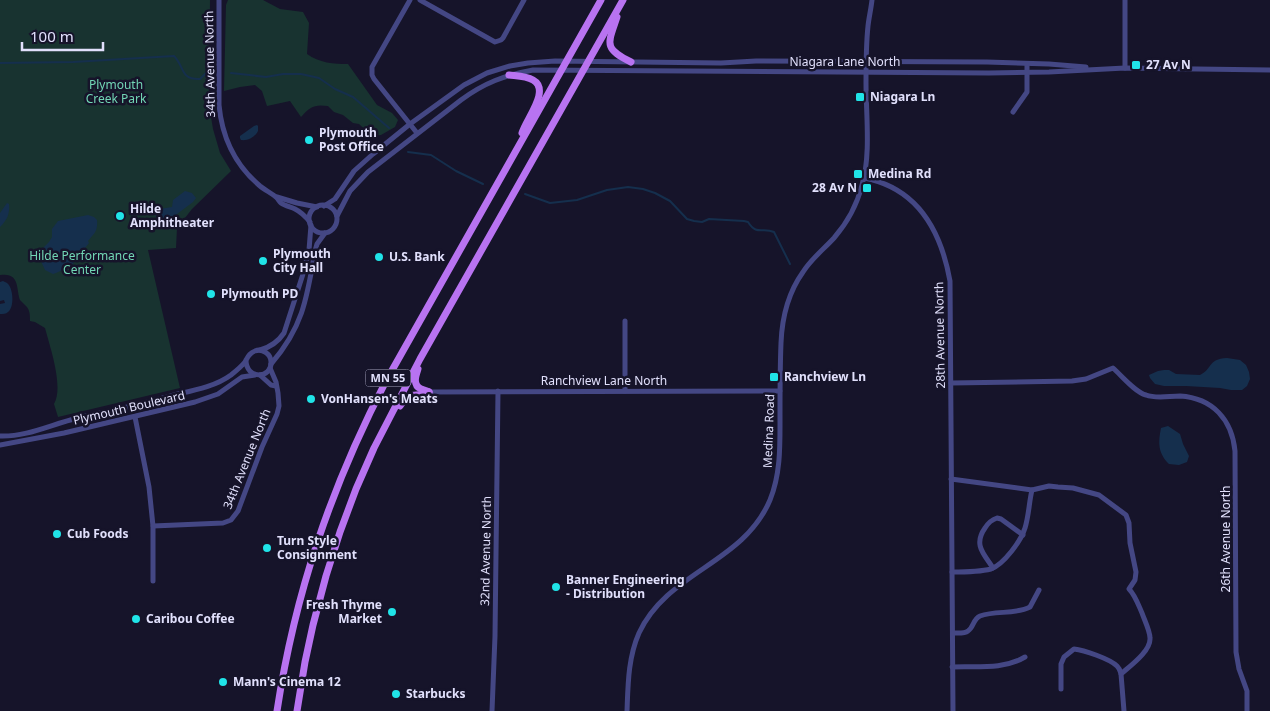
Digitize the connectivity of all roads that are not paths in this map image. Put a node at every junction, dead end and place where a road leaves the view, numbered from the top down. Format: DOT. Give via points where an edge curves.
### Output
graph roads {
  1 [pos="219,0"];
  2 [pos="410,0"];
  3 [pos="420,0"];
  4 [pos="524,0"];
  5 [pos="601,0"];
  6 [pos="623,0"];
  7 [pos="872,0"];
  8 [pos="1125,0"];
  9 [pos="566,62"];
  10 [pos="588,62"];
  11 [pos="631,62"];
  12 [pos="866,62"];
  13 [pos="1027,64"];
  14 [pos="1125,68"];
  15 [pos="1107,69"];
  16 [pos="562,70"];
  17 [pos="1270,70"];
  18 [pos="584,71"];
  19 [pos="866,72"];
  20 [pos="1028,72"];
  21 [pos="509,75"];
  22 [pos="1013,112"];
  23 [pos="410,124"];
  24 [pos="417,133"];
  25 [pos="516,150"];
  26 [pos="864,178"];
  27 [pos="276,197"];
  28 [pos="324,206"];
  29 [pos="317,207"];
  30 [pos="337,216"];
  31 [pos="310,223"];
  32 [pos="325,233"];
  33 [pos="625,321"];
  34 [pos="260,350"];
  35 [pos="420,359"];
  36 [pos="246,360"];
  37 [pos="270,366"];
  38 [pos="259,375"];
  39 [pos="951,383"];
  40 [pos="276,386"];
  41 [pos="498,391"];
  42 [pos="780,391"];
  43 [pos="429,392"];
  44 [pos="625,392"];
  45 [pos="135,417"];
  46 [pos="0,436"];
  47 [pos="0,445"];
  48 [pos="367,465"];
  49 [pos="951,479"];
  50 [pos="1032,490"];
  51 [pos="153,526"];
  52 [pos="1023,535"];
  53 [pos="993,568"];
  54 [pos="952,572"];
  55 [pos="153,581"];
  56 [pos="1039,590"];
  57 [pos="953,633"];
  58 [pos="1026,657"];
  59 [pos="952,667"];
  60 [pos="1121,674"];
  61 [pos="1061,689"];
  62 [pos="277,711"];
  63 [pos="297,711"];
  64 [pos="492,711"];
  65 [pos="627,711"];
  66 [pos="953,711"];
  67 [pos="1124,711"];
  68 [pos="1247,711"];
  1 -- 27 [label="street, 34th Avenue North" via="218,105 222,129 238,162 258,185"];
  2 -- 23 [label="street" via="372,67 372,75"];
  3 -- 4 [label="street" via="492,41 503,38"];
  5 -- 9 [label="main road, MN 55"];
  6 -- 10 [label="main road, MN 55"];
  6 -- 11 [label="main road" via="609,41 615,54"];
  7 -- 12 [label="street"];
  8 -- 14 [label="street"];
  9 -- 10 [label="street"];
  9 -- 16 [label="main road, MN 55"];
  9 -- 23 [label="street" via="528,63 495,70 464,84"];
  10 -- 11 [label="street, Niagara Lane North"];
  10 -- 18 [label="main road, MN 55"];
  11 -- 12 [label="street, Niagara Lane North"];
  12 -- 13 [label="street, Niagara Lane North"];
  12 -- 19 [label="street"];
  13 -- 15 [label="street, Niagara Lane North"];
  13 -- 20 [label="street"];
  14 -- 15 [label="street, Niagara Lane North"];
  14 -- 17 [label="street, Niagara Lane North"];
  15 -- 20 [label="street, Niagara Lane North"];
  16 -- 18 [label="street"];
  16 -- 21 [label="street" via="533,70"];
  16 -- 25 [label="main road, MN 55"];
  18 -- 19 [label="street, Niagara Lane North"];
  18 -- 35 [label="main road, MN 55"];
  19 -- 20 [label="street, Niagara Lane North"];
  19 -- 26 [label="street"];
  20 -- 22 [label="street" via="1027,92"];
  21 -- 24 [label="street" via="468,95"];
  21 -- 25 [label="main road" via="532,79 540,92"];
  23 -- 24 [label="street"];
  23 -- 28 [label="street" via="359,166 335,198"];
  24 -- 30 [label="street" via="362,178 350,191"];
  25 -- 62 [label="main road, MN 55" via="386,381 348,460 325,517 294,618"];
  26 -- 39 [label="street, 28th Avenue North" via="888,184 911,199 937,236 950,281"];
  26 -- 42 [label="street, Medina Road" via="851,214 804,270 789,297 781,327"];
  27 -- 29 [label="street, 34th Avenue North"];
  27 -- 31 [label="street, 34th Avenue North" via="282,204 301,212"];
  28 -- 29 [label="street"];
  28 -- 30 [label="street"];
  29 -- 31 [label="street" via="311,214"];
  30 -- 32 [label="street" via="334,228"];
  31 -- 32 [label="street" via="317,232"];
  31 -- 34 [label="street" via="309,250 284,333 270,347"];
  32 -- 37 [label="street" via="315,251 308,295 300,319"];
  33 -- 44 [label="street"];
  34 -- 36 [label="street" via="251,352"];
  34 -- 37 [label="street" via="270,357"];
  35 -- 43 [label="main road" via="415,381 418,387"];
  35 -- 48 [label="main road, MN 55"];
  36 -- 38 [label="street" via="250,371"];
  36 -- 46 [label="street, Plymouth Boulevard" via="230,376 203,388 23,434"];
  37 -- 38 [label="street"];
  37 -- 40 [label="street, 34th Avenue North"];
  38 -- 40 [label="street"];
  38 -- 45 [label="street, Plymouth Boulevard" via="242,377 218,394 204,399"];
  39 -- 49 [label="street, 28th Avenue North"];
  39 -- 68 [label="street, 26th Avenue North" via="1072,381 1113,368 1145,395 1191,397 1219,412 1231,430 1235,451 1236,652 1247,691"];
  40 -- 51 [label="street, 34th Avenue North" via="277,414 235,516 223,523"];
  41 -- 43 [label="street, Ranchview Lane North"];
  41 -- 44 [label="street, Ranchview Lane North"];
  41 -- 64 [label="street, 32nd Avenue North"];
  42 -- 44 [label="street, Ranchview Lane North"];
  42 -- 65 [label="street, Medina Road" via="779,468 770,501 752,530 740,542 669,593 647,619 629,667"];
  43 -- 48 [label="main road" via="404,398 379,449"];
  45 -- 47 [label="street, Plymouth Boulevard"];
  45 -- 51 [label="street"];
  48 -- 63 [label="main road, MN 55" via="326,576 309,643"];
  49 -- 50 [label="street"];
  49 -- 54 [label="street, 28th Avenue North"];
  50 -- 52 [label="street"];
  50 -- 60 [label="street" via="1049,486 1094,493 1126,514 1136,572 1129,589 1150,638 1140,657"];
  51 -- 55 [label="street"];
  52 -- 53 [label="street"];
  52 -- 53 [label="street" via="1001,519 989,522 980,534 980,545"];
  53 -- 54 [label="street"];
  54 -- 57 [label="street, 28th Avenue North"];
  56 -- 57 [label="street" via="1030,607 978,617 967,632"];
  57 -- 59 [label="street, 28th Avenue North"];
  58 -- 59 [label="street" via="995,666"];
  59 -- 66 [label="street, 28th Avenue North"];
  60 -- 61 [label="street" via="1114,664 1074,649 1061,664"];
  60 -- 67 [label="street"];
}
